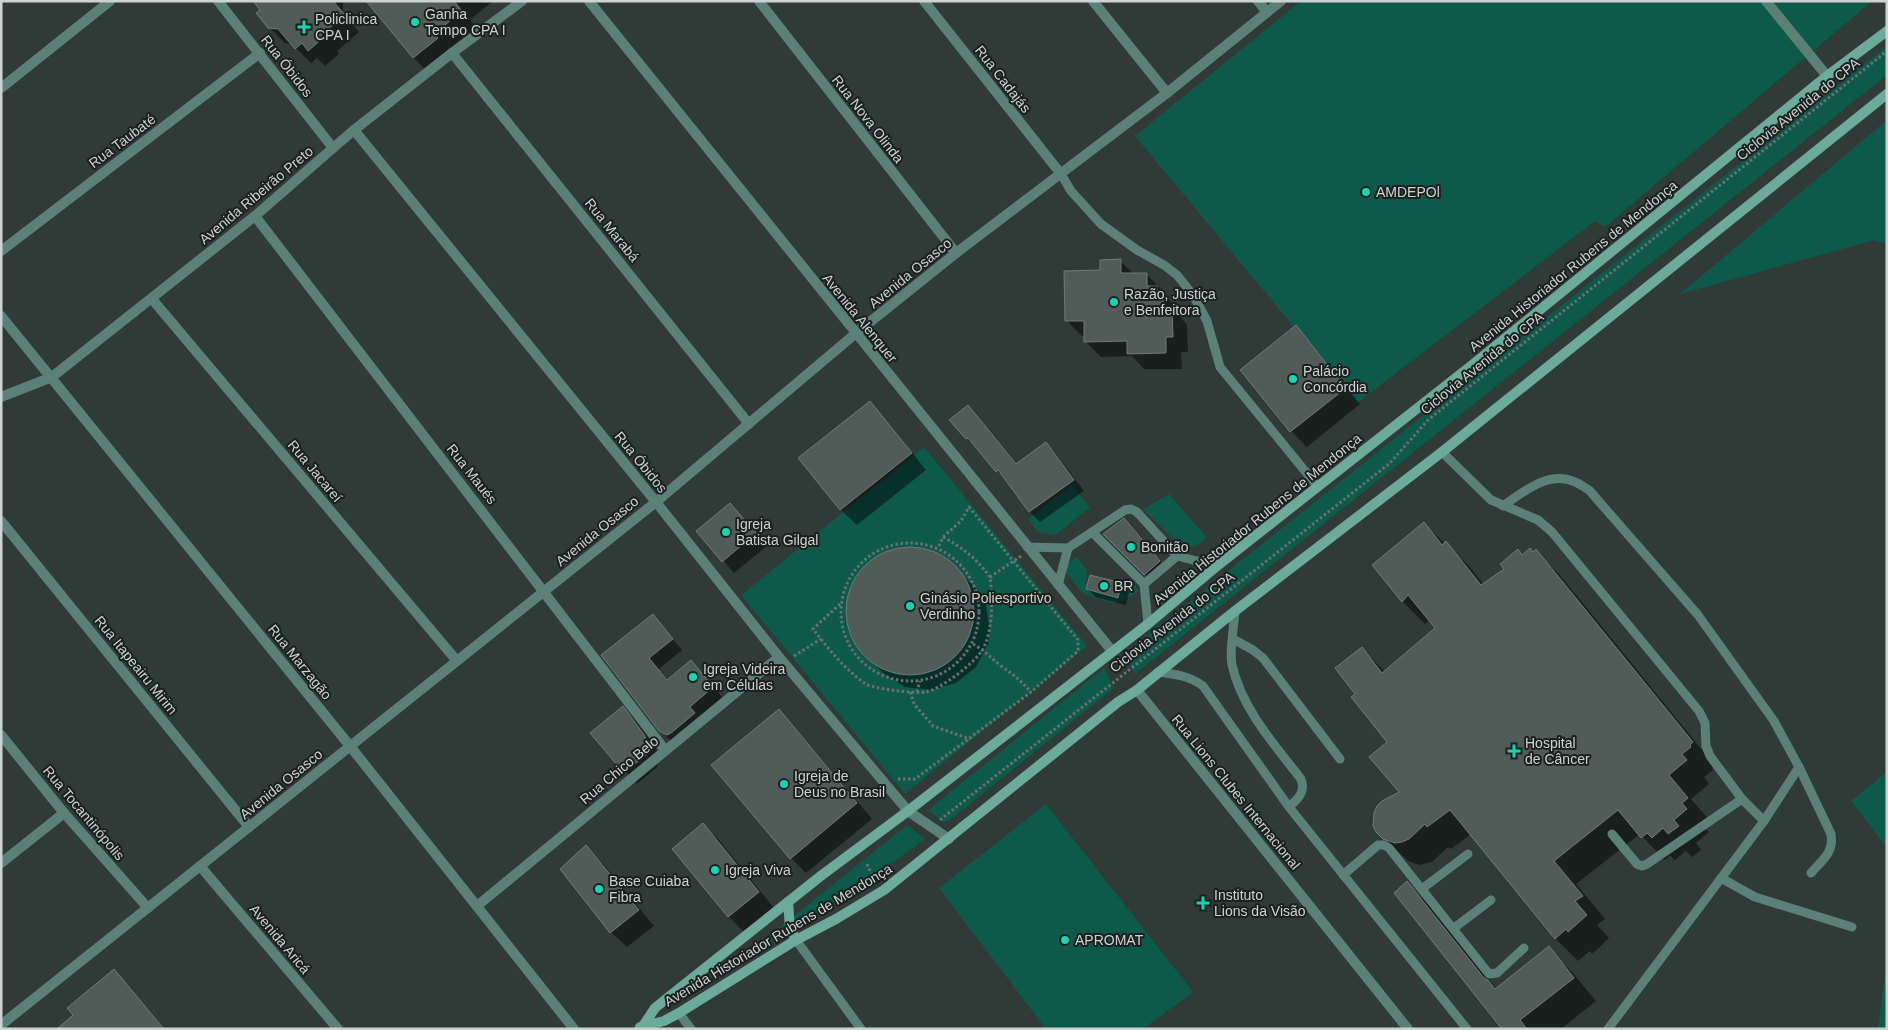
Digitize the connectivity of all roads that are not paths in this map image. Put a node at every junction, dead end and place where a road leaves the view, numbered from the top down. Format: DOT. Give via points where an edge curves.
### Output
graph roads {
  1 [pos="110,1"];
  2 [pos="218,1"];
  3 [pos="522,1"];
  4 [pos="589,1"];
  5 [pos="760,1"];
  6 [pos="924,1"];
  7 [pos="1093,1"];
  8 [pos="1258,1"];
  9 [pos="1281,1"];
  10 [pos="1766,1"];
  11 [pos="1267,12"];
  12 [pos="1887,31"];
  13 [pos="452,53"];
  14 [pos="260,54"];
  15 [pos="1828,76"];
  16 [pos="1,88"];
  17 [pos="1167,93"];
  18 [pos="1887,94"];
  19 [pos="354,130"];
  20 [pos="333,148"];
  21 [pos="1061,174"];
  22 [pos="255,216"];
  23 [pos="1,251"];
  24 [pos="956,253"];
  25 [pos="152,299"];
  26 [pos="1,316"];
  27 [pos="855,334"];
  28 [pos="52,377"];
  29 [pos="1,397"];
  30 [pos="750,424"];
  31 [pos="1442,452"];
  32 [pos="1318,487"];
  33 [pos="656,502"];
  34 [pos="1503,506"];
  35 [pos="1,521"];
  36 [pos="1092,532"];
  37 [pos="1068,548"];
  38 [pos="1028,549"];
  39 [pos="1177,556"];
  40 [pos="1217,566"];
  41 [pos="1144,584"];
  42 [pos="1058,585"];
  43 [pos="545,590"];
  44 [pos="1235,612"];
  45 [pos="1148,624"];
  46 [pos="1233,639"];
  47 [pos="1112,652"];
  48 [pos="779,658"];
  49 [pos="457,661"];
  50 [pos="1158,672"];
  51 [pos="1137,690"];
  52 [pos="1,735"];
  53 [pos="350,746"];
  54 [pos="666,750"];
  55 [pos="1340,759"];
  56 [pos="1799,767"];
  57 [pos="1742,799"];
  58 [pos="1289,807"];
  59 [pos="908,811"];
  60 [pos="64,813"];
  61 [pos="1764,821"];
  62 [pos="249,827"];
  63 [pos="1612,834"];
  64 [pos="949,839"];
  65 [pos="1468,854"];
  66 [pos="1,862"];
  67 [pos="200,866"];
  68 [pos="1811,872"];
  69 [pos="1343,875"];
  70 [pos="1721,878"];
  71 [pos="1422,888"];
  72 [pos="1491,900"];
  73 [pos="788,902"];
  74 [pos="477,906"];
  75 [pos="148,908"];
  76 [pos="1852,927"];
  77 [pos="1454,928"];
  78 [pos="796,940"];
  79 [pos="1524,948"];
  80 [pos="679,1013"];
  81 [pos="1,1025"];
  82 [pos="640,1027"];
  83 [pos="338,1029"];
  84 [pos="574,1029"];
  85 [pos="691,1029"];
  86 [pos="861,1029"];
  87 [pos="1408,1029"];
  88 [pos="1467,1029"];
  89 [pos="1608,1029"];
  1 -- 16 [label="street"];
  2 -- 14 [label="street, Rua Óbidos"];
  3 -- 13 [label="street, Avenida Ribeirão Preto"];
  4 -- 27 [label="street, Avenida Alenquer"];
  5 -- 24 [label="street, Rua Nova Olinda"];
  6 -- 21 [label="street, Rua Cadajás"];
  7 -- 17 [label="street"];
  8 -- 11 [label="street"];
  9 -- 11 [label="street, Avenida Osasco"];
  10 -- 15 [label="street"];
  11 -- 17 [label="street, Avenida Osasco"];
  12 -- 15 [label="main road, Avenida Historiador Rubens de Mendonça"];
  13 -- 19 [label="street, Avenida Ribeirão Preto"];
  13 -- 30 [label="street, Rua Marabá"];
  14 -- 20 [label="street, Rua Óbidos"];
  14 -- 23 [label="street, Rua Taubaté"];
  15 -- 32 [label="main road, Avenida Historiador Rubens de Mendonça"];
  17 -- 21 [label="street, Avenida Osasco"];
  18 -- 31 [label="main road, Avenida Historiador Rubens de Mendonça"];
  19 -- 20 [label="street, Avenida Ribeirão Preto"];
  19 -- 33 [label="street, Rua Óbidos"];
  20 -- 22 [label="street, Avenida Ribeirão Preto"];
  21 -- 24 [label="street, Avenida Osasco"];
  21 -- 32 [label="lane" via="1071,191 1101,224 1164,265 1193,294 1206,321 1220,367"];
  22 -- 25 [label="street, Avenida Ribeirão Preto"];
  22 -- 43 [label="street, Rua Maués"];
  24 -- 27 [label="street, Avenida Osasco"];
  25 -- 28 [label="street, Avenida Ribeirão Preto"];
  25 -- 49 [label="street, Rua Jacareí"];
  26 -- 28 [label="street, Rua Marzagão"];
  27 -- 30 [label="street, Avenida Osasco"];
  27 -- 38 [label="street, Avenida Alenquer"];
  28 -- 29 [label="street, Avenida Ribeirão Preto"];
  28 -- 53 [label="street, Rua Marzagão"];
  30 -- 33 [label="street, Avenida Osasco"];
  31 -- 34 [label="lane" via="1491,500"];
  31 -- 44 [label="main road, Avenida Historiador Rubens de Mendonça"];
  32 -- 40 [label="main road, Avenida Historiador Rubens de Mendonça"];
  33 -- 43 [label="street, Avenida Osasco"];
  33 -- 48 [label="street, Rua Óbidos"];
  34 -- 56 [label="lane" via="1531,486 1559,478 1574,481 1589,490 1698,615 1774,721"];
  34 -- 57 [label="lane" via="1538,520 1552,532 1699,711 1705,723 1710,756"];
  35 -- 62 [label="street, Rua Itapeairu Mirim"];
  36 -- 37 [label="lane"];
  36 -- 39 [label="lane" via="1131,509"];
  36 -- 41 [label="lane"];
  37 -- 38 [label="lane"];
  37 -- 42 [label="lane"];
  38 -- 42 [label="street, Avenida Alenquer"];
  39 -- 40 [label="lane"];
  39 -- 41 [label="lane"];
  40 -- 45 [label="main road, Avenida Historiador Rubens de Mendonça"];
  41 -- 45 [label="lane"];
  42 -- 47 [label="street, Avenida Alenquer"];
  43 -- 49 [label="street, Avenida Osasco"];
  43 -- 54 [label="street, Rua Maués"];
  44 -- 46 [label="lane"];
  44 -- 50 [label="main road, Avenida Historiador Rubens de Mendonça"];
  45 -- 47 [label="main road, Avenida Historiador Rubens de Mendonça"];
  46 -- 55 [label="lane" via="1263,658"];
  46 -- 58 [label="lane" via="1232,665 1252,714 1303,785 1302,793"];
  47 -- 59 [label="main road, Avenida Historiador Rubens de Mendonça"];
  48 -- 54 [label="street, Rua Chico Belo"];
  48 -- 59 [label="street, Rua Óbidos"];
  49 -- 53 [label="street, Avenida Osasco"];
  50 -- 51 [label="main road, Avenida Historiador Rubens de Mendonça"];
  50 -- 58 [label="lane" via="1186,676 1204,686"];
  51 -- 64 [label="main road, Avenida Historiador Rubens de Mendonça"];
  51 -- 87 [label="street, Rua Lions Clubes Internacional"];
  52 -- 60 [label="street, Rua Tocantinópolis"];
  53 -- 62 [label="street, Avenida Osasco"];
  53 -- 74 [label="street, Rua Marzagão"];
  54 -- 74 [label="street, Rua Chico Belo"];
  56 -- 61 [label="lane"];
  56 -- 68 [label="lane" via="1831,834 1830,851"];
  57 -- 61 [label="lane"];
  57 -- 63 [label="lane" via="1642,866 1636,864"];
  58 -- 69 [label="lane"];
  59 -- 64 [label="street, Rua Óbidos"];
  59 -- 73 [label="main road, Avenida Historiador Rubens de Mendonça"];
  60 -- 66 [label="street"];
  60 -- 75 [label="street, Rua Tocantinópolis"];
  61 -- 70 [label="lane"];
  62 -- 67 [label="street, Avenida Osasco"];
  64 -- 78 [label="main road, Avenida Historiador Rubens de Mendonça" via="884,890"];
  65 -- 71 [label="lane"];
  67 -- 75 [label="street, Avenida Osasco"];
  67 -- 83 [label="street, Avenida Aricá"];
  69 -- 71 [label="lane" via="1378,845 1384,845"];
  69 -- 88 [label="lane"];
  70 -- 76 [label="lane" via="1754,898"];
  70 -- 89 [label="lane"];
  71 -- 77 [label="lane"];
  72 -- 77 [label="lane"];
  73 -- 78 [label="main road" via="790,928"];
  73 -- 82 [label="main road, Avenida Historiador Rubens de Mendonça" via="666,999"];
  74 -- 84 [label="street, Rua Marzagão"];
  75 -- 81 [label="street, Avenida Osasco"];
  77 -- 79 [label="lane" via="1489,974 1496,973"];
  78 -- 80 [label="main road, Avenida Historiador Rubens de Mendonça"];
  78 -- 86 [label="lane"];
  80 -- 82 [label="main road, Avenida Historiador Rubens de Mendonça"];
  80 -- 85 [label="lane"];
}
